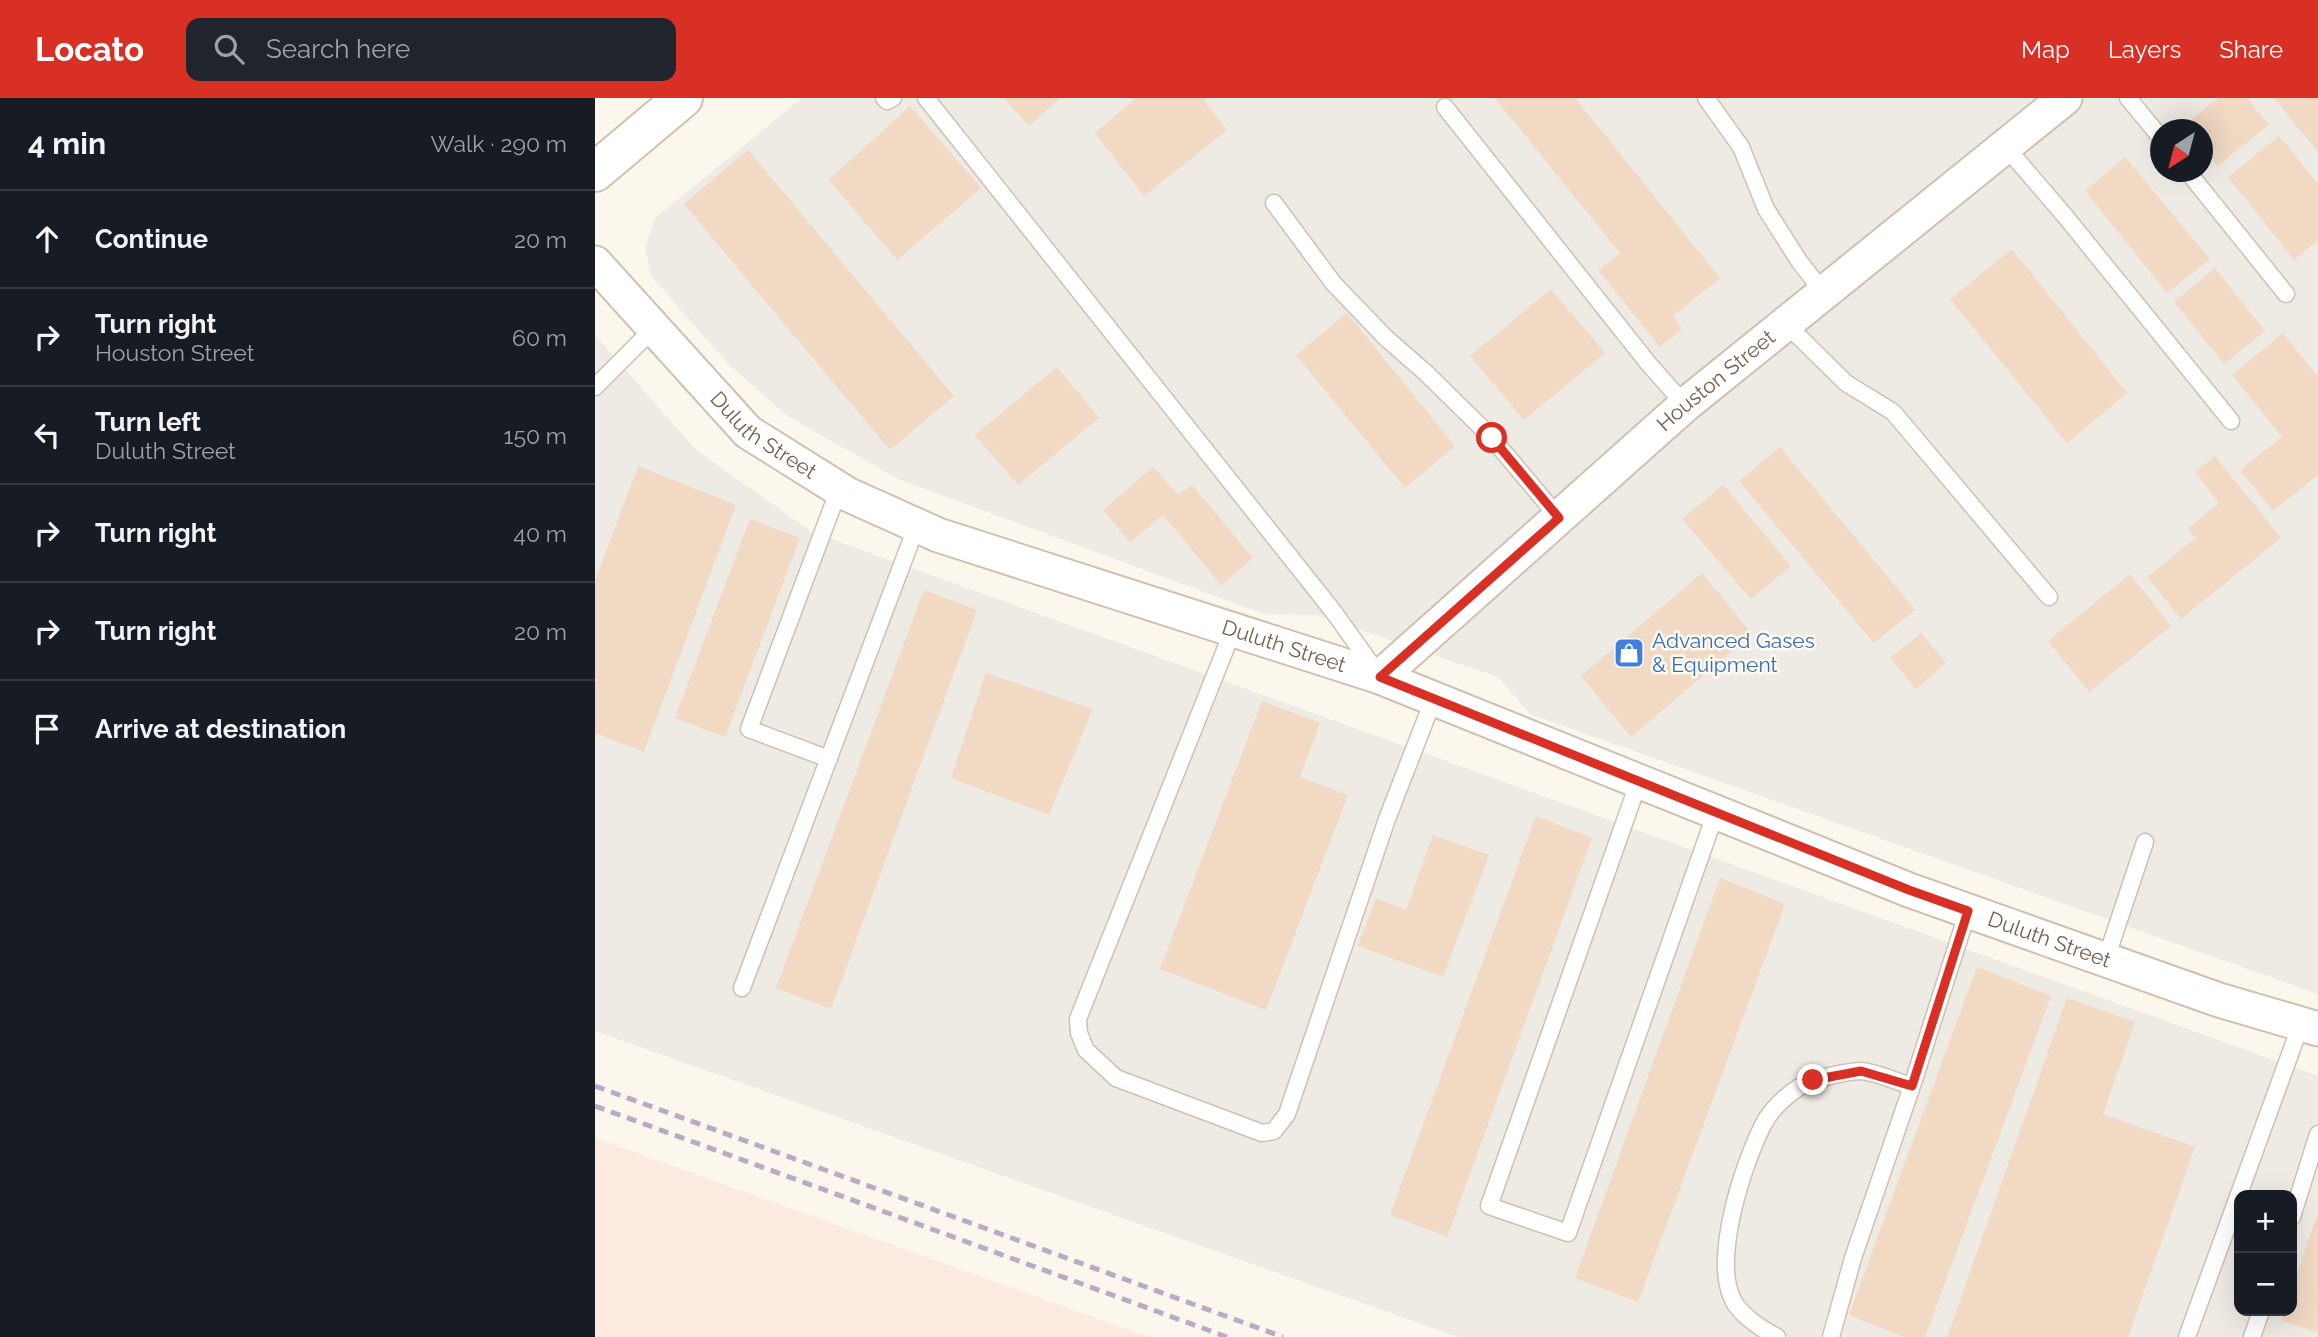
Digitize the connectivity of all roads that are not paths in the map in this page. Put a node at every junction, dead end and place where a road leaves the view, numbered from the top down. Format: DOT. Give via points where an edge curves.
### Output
graph roads {
  1 [pos="884,98"];
  2 [pos="893,98"];
  3 [pos="926,98"];
  4 [pos="1706,98"];
  5 [pos="2065,98"];
  6 [pos="2128,98"];
  7 [pos="667,102"];
  8 [pos="1445,107"];
  9 [pos="2150,125"];
  10 [pos="2005,146"];
  11 [pos="595,172"];
  12 [pos="2195,182"];
  13 [pos="1274,203"];
  14 [pos="595,263"];
  15 [pos="1824,293"];
  16 [pos="2286,294"];
  17 [pos="1786,324"];
  18 [pos="654,328"];
  19 [pos="595,387"];
  20 [pos="1685,405"];
  21 [pos="2231,421"];
  22 [pos="839,489"];
  23 [pos="1559,518"];
  24 [pos="917,526"];
  25 [pos="2049,597"];
  26 [pos="1233,630"];
  27 [pos="1380,677"];
  28 [pos="1434,698"];
  29 [pos="829,759"];
  30 [pos="1639,781"];
  31 [pos="1716,812"];
  32 [pos="2145,842"];
  33 [pos="1968,911"];
  34 [pos="2106,959"];
  35 [pos="742,988"];
  36 [pos="2310,1027"];
  37 [pos="1912,1086"];
  38 [pos="2318,1134"];
  39 [pos="2297,1201"];
  40 [pos="2259,1316"];
  41 [pos="1777,1337"];
  42 [pos="1831,1337"];
  43 [pos="2187,1337"];
  44 [pos="2252,1337"];
  1 -- 2 [label="lane"];
  3 -- 27 [label="lane" via="1333,611"];
  4 -- 15 [label="lane" via="1741,147 1766,209"];
  5 -- 10 [label="street, Houston Street"];
  6 -- 9 [label="lane"];
  7 -- 11 [label="main road"];
  8 -- 20 [label="lane"];
  10 -- 15 [label="street, Houston Street"];
  10 -- 21 [label="lane"];
  12 -- 16 [label="lane"];
  13 -- 23 [label="lane" via="1333,284 1492,438"];
  14 -- 18 [label="street, Duluth Street"];
  15 -- 17 [label="street, Houston Street"];
  17 -- 20 [label="street, Houston Street"];
  17 -- 25 [label="lane" via="1846,383 1893,412"];
  18 -- 19 [label="lane"];
  18 -- 22 [label="street, Duluth Street" via="748,432"];
  20 -- 23 [label="street, Houston Street"];
  22 -- 24 [label="street, Duluth Street"];
  22 -- 29 [label="lane" via="748,729"];
  23 -- 27 [label="street, Houston Street"];
  24 -- 26 [label="street, Duluth Street"];
  24 -- 29 [label="lane"];
  26 -- 27 [label="street, Duluth Street"];
  26 -- 28 [label="lane" via="1078,1019 1086,1049 1116,1078 1262,1133 1274,1131 1287,1114 1387,819"];
  27 -- 28 [label="street, Duluth Street"];
  28 -- 30 [label="street, Duluth Street"];
  29 -- 35 [label="lane"];
  30 -- 31 [label="street, Duluth Street"];
  30 -- 31 [label="lane" via="1489,1206 1568,1233"];
  31 -- 33 [label="street, Duluth Street"];
  32 -- 34 [label="lane"];
  33 -- 34 [label="street, Duluth Street"];
  33 -- 37 [label="lane"];
  34 -- 36 [label="street, Duluth Street"];
  36 -- 43 [label="lane"];
  37 -- 41 [label="lane" via="1861,1071 1813,1080 1790,1093 1764,1123 1739,1186 1728,1230 1726,1267 1733,1301 1759,1328"];
  37 -- 42 [label="lane"];
  38 -- 39 [label="lane"];
  40 -- 44 [label="lane"];
}
